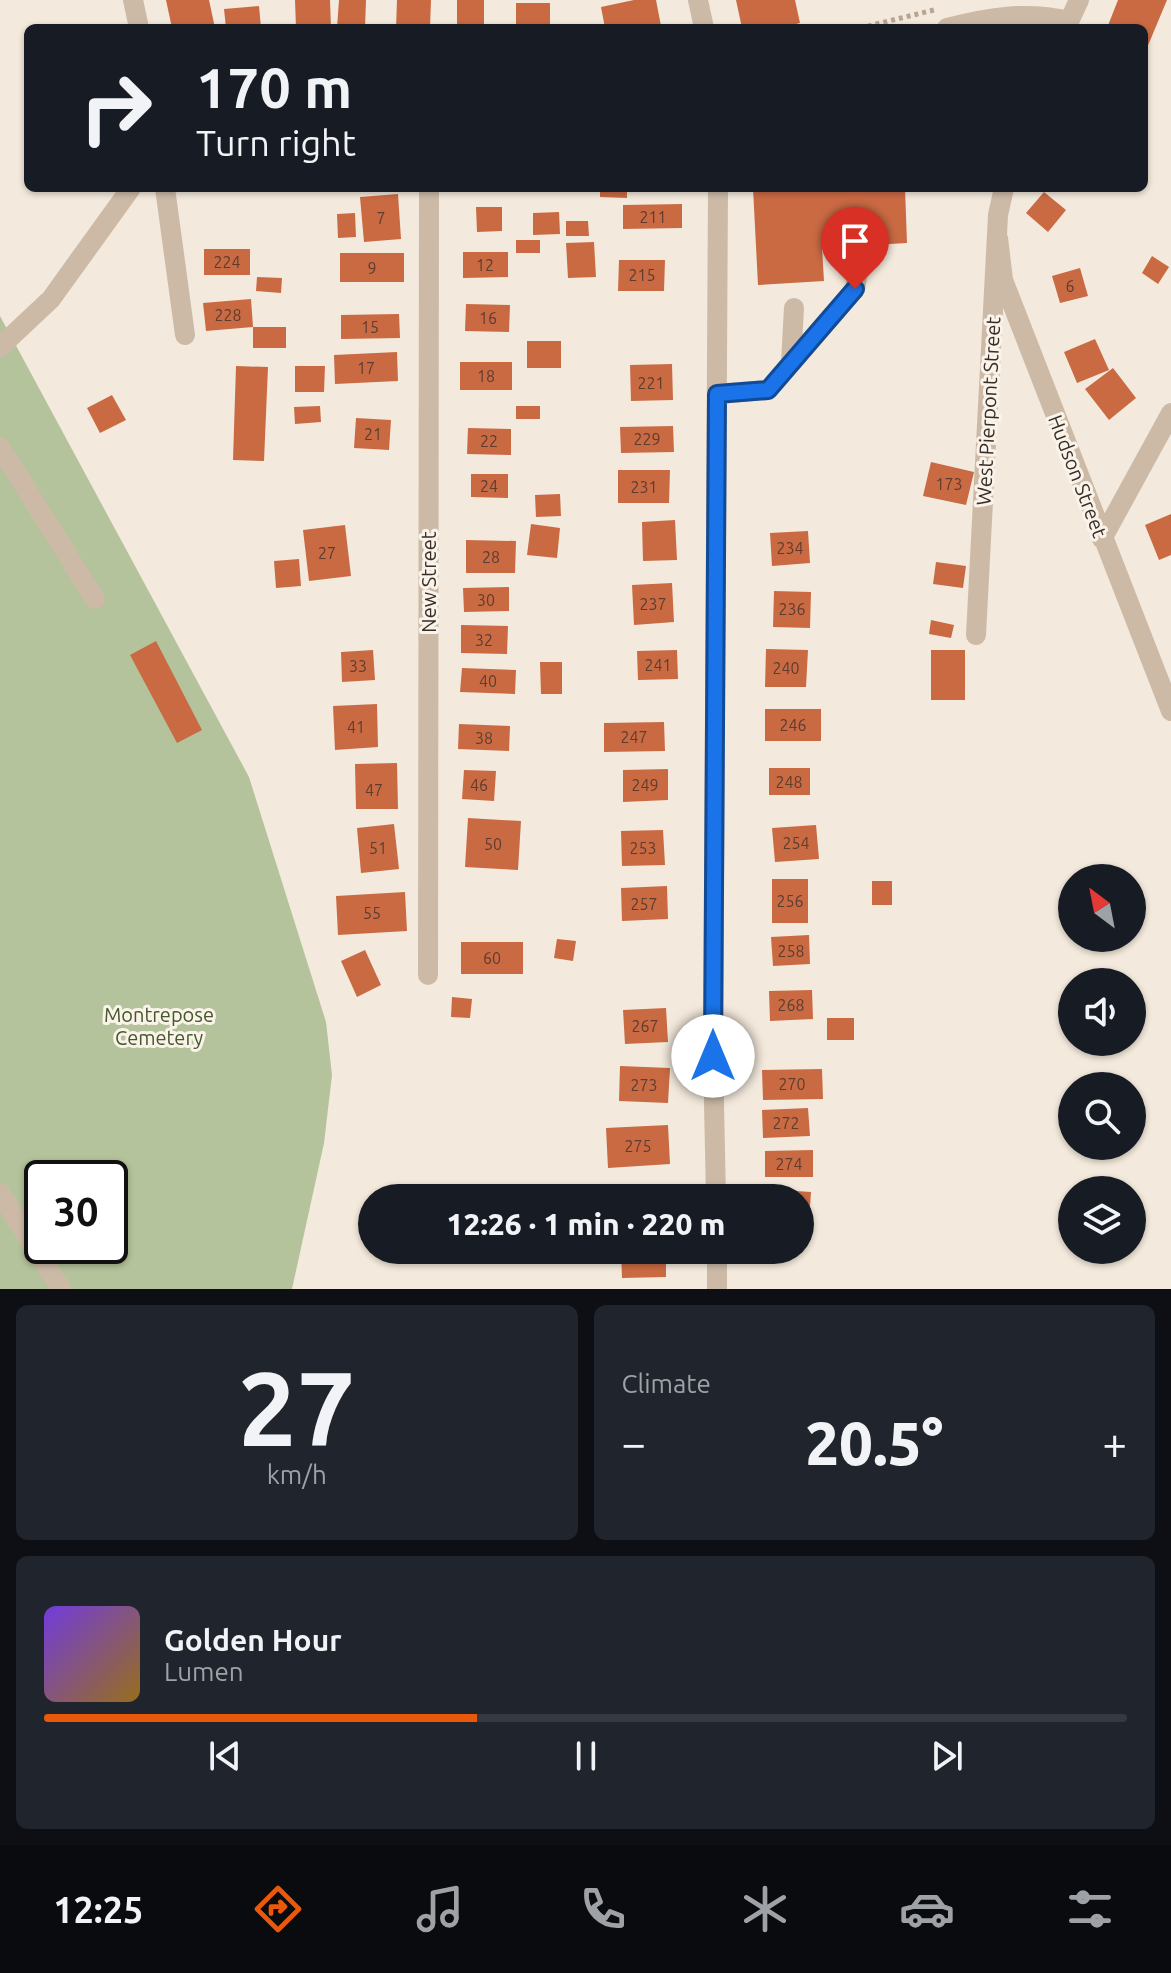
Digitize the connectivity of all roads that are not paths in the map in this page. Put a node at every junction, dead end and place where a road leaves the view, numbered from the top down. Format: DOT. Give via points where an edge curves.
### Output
graph roads {
  1 [pos="133,0"];
  2 [pos="698,0"];
  3 [pos="1079,0"];
  4 [pos="949,23"];
  5 [pos="138,24"];
  6 [pos="703,24"];
  7 [pos="1068,24"];
  8 [pos="128,192"];
  9 [pos="166,192"];
  10 [pos="429,192"];
  11 [pos="718,192"];
  12 [pos="1003,192"];
  13 [pos="998,238"];
  14 [pos="859,265"];
  15 [pos="794,308"];
  16 [pos="185,335"];
  17 [pos="0,347"];
  18 [pos="791,362"];
  19 [pos="717,394"];
  20 [pos="1171,413"];
  21 [pos="0,447"];
  22 [pos="1102,539"];
  23 [pos="95,599"];
  24 [pos="976,635"];
  25 [pos="1171,711"];
  26 [pos="428,975"];
  27 [pos="716,1184"];
  28 [pos="0,1193"];
  29 [pos="717,1264"];
  30 [pos="61,1289"];
  31 [pos="717,1289"];
  1 -- 5 [label="street"];
  2 -- 6 [label="street"];
  3 -- 7 [label="street"];
  4 -- 7 [label="street" via="1041,15"];
  8 -- 17 [label="street" via="51,299"];
  9 -- 16 [label="street"];
  10 -- 26 [label="street, New Street"];
  11 -- 19 [label="street"];
  12 -- 13 [label="street, West Pierpont Street"];
  13 -- 22 [label="street, Hudson Street" via="1003,280"];
  13 -- 24 [label="street, West Pierpont Street"];
  14 -- 18 [label="street" via="855,289"];
  15 -- 18 [label="street"];
  18 -- 19 [label="street" via="768,390"];
  19 -- 27 [label="street"];
  20 -- 22 [label="street"];
  21 -- 23 [label="street"];
  22 -- 25 [label="street, Hudson Street"];
  28 -- 30 [label="street"];
  29 -- 31 [label="street"];
}
